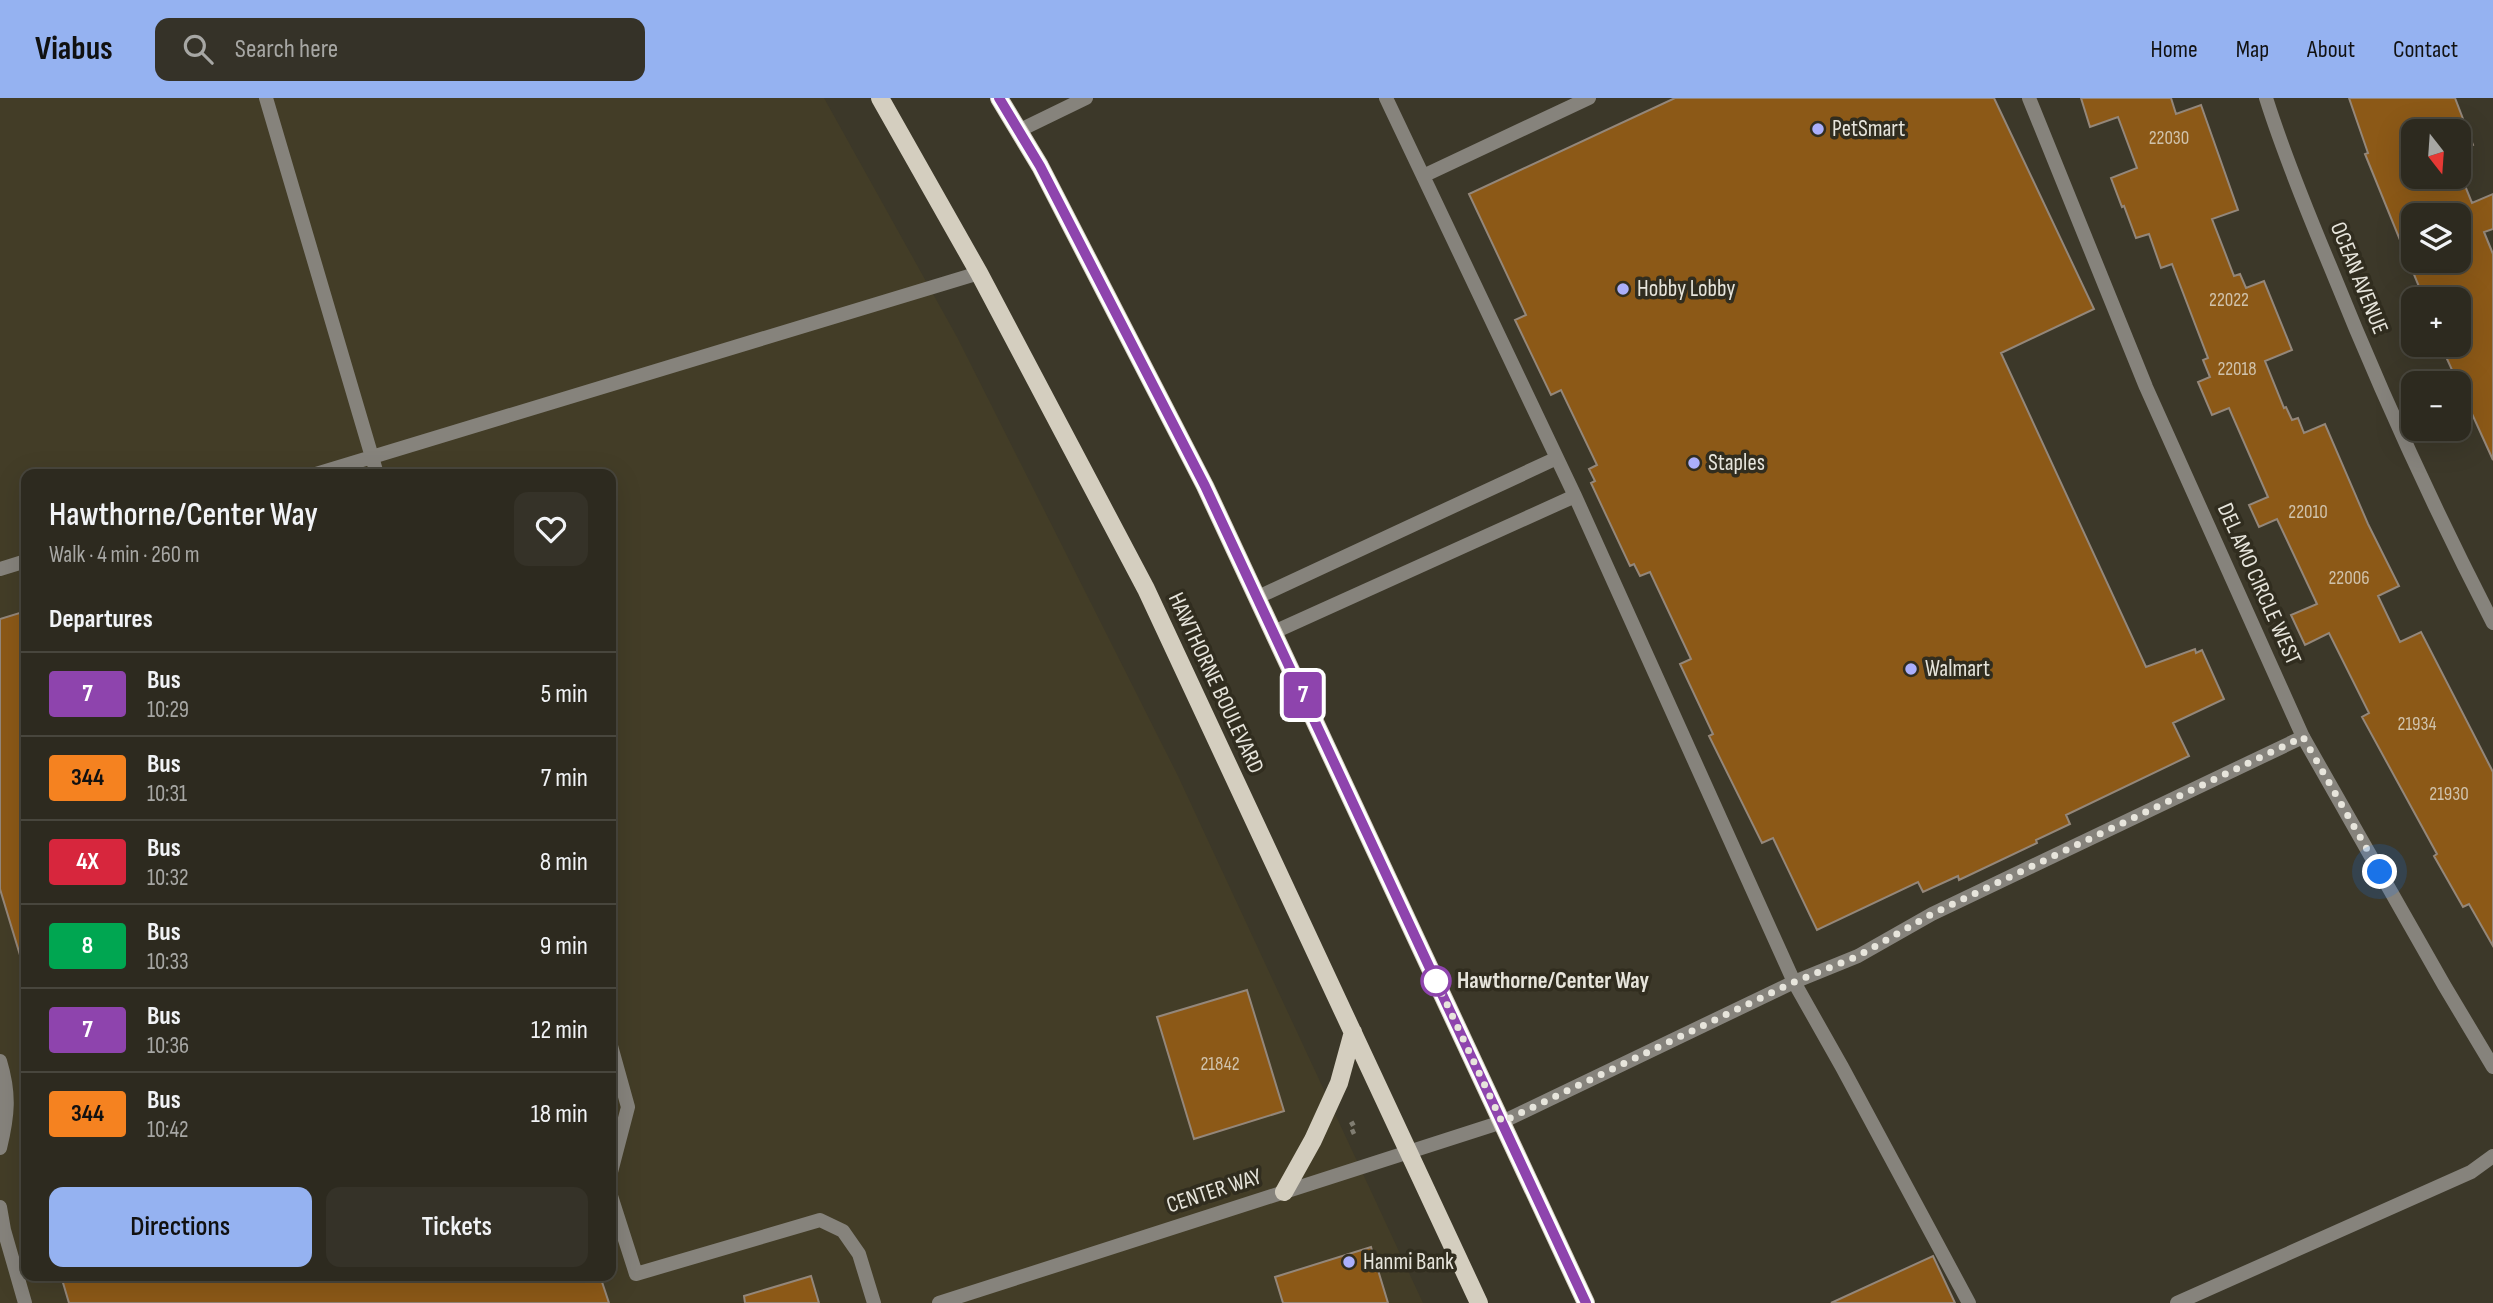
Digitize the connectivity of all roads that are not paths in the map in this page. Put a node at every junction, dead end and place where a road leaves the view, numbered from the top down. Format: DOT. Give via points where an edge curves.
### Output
graph roads {
  1 [pos="266,98"];
  2 [pos="880,98"];
  3 [pos="999,98"];
  4 [pos="1086,98"];
  5 [pos="1386,98"];
  6 [pos="1589,98"];
  7 [pos="2029,98"];
  8 [pos="2266,98"];
  9 [pos="1018,131"];
  10 [pos="1423,176"];
  11 [pos="979,273"];
  12 [pos="372,458"];
  13 [pos="1557,458"];
  14 [pos="334,469"];
  15 [pos="375,469"];
  16 [pos="1575,496"];
  17 [pos="21,563"];
  18 [pos="0,569"];
  19 [pos="1258,597"];
  20 [pos="2493,623"];
  21 [pos="1274,632"];
  22 [pos="2303,737"];
  23 [pos="1794,982"];
  24 [pos="1353,1032"];
  25 [pos="0,1061"];
  26 [pos="616,1064"];
  27 [pos="2493,1067"];
  28 [pos="1502,1122"];
  29 [pos="0,1148"];
  30 [pos="1408,1152"];
  31 [pos="616,1153"];
  32 [pos="2493,1156"];
  33 [pos="1283,1192"];
  34 [pos="0,1207"];
  35 [pos="616,1212"];
  36 [pos="25,1303"];
  37 [pos="874,1303"];
  38 [pos="939,1303"];
  39 [pos="1479,1303"];
  40 [pos="1586,1303"];
  41 [pos="1969,1303"];
  42 [pos="2178,1303"];
  1 -- 12 [label="street"];
  2 -- 11 [label="main road, HAWTHORNE BOULEVARD"];
  3 -- 9 [label="main road"];
  4 -- 9 [label="street"];
  5 -- 10 [label="street"];
  6 -- 10 [label="street"];
  7 -- 22 [label="street, DEL AMO CIRCLE WEST" via="2146,387"];
  8 -- 20 [label="street, OCEAN AVENUE" via="2364,351"];
  9 -- 19 [label="main road" via="1205,486"];
  10 -- 13 [label="street"];
  11 -- 12 [label="street"];
  11 -- 24 [label="main road, HAWTHORNE BOULEVARD" via="1146,589"];
  12 -- 14 [label="street"];
  12 -- 15 [label="street"];
  13 -- 16 [label="street"];
  13 -- 19 [label="street"];
  16 -- 21 [label="street"];
  16 -- 23 [label="street"];
  17 -- 18 [label="street"];
  19 -- 21 [label="main road"];
  21 -- 28 [label="main road"];
  22 -- 23 [label="street, CENTER WAY" via="1932,914 1858,956"];
  22 -- 27 [label="street, DEL AMO CIRCLE WEST"];
  23 -- 28 [label="street, CENTER WAY"];
  23 -- 41 [label="street"];
  24 -- 30 [label="main road, HAWTHORNE BOULEVARD"];
  24 -- 33 [label="main road" via="1339,1083"];
  25 -- 29 [label="street" via="8,1116"];
  26 -- 31 [label="street" via="628,1107"];
  28 -- 30 [label="street, CENTER WAY"];
  28 -- 40 [label="main road"];
  30 -- 33 [label="street, CENTER WAY"];
  30 -- 39 [label="main road, HAWTHORNE BOULEVARD"];
  32 -- 42 [label="street" via="2471,1172"];
  33 -- 38 [label="street, CENTER WAY"];
  34 -- 36 [label="street"];
  35 -- 37 [label="street" via="636,1274 820,1220 843,1231 859,1254"];
}
